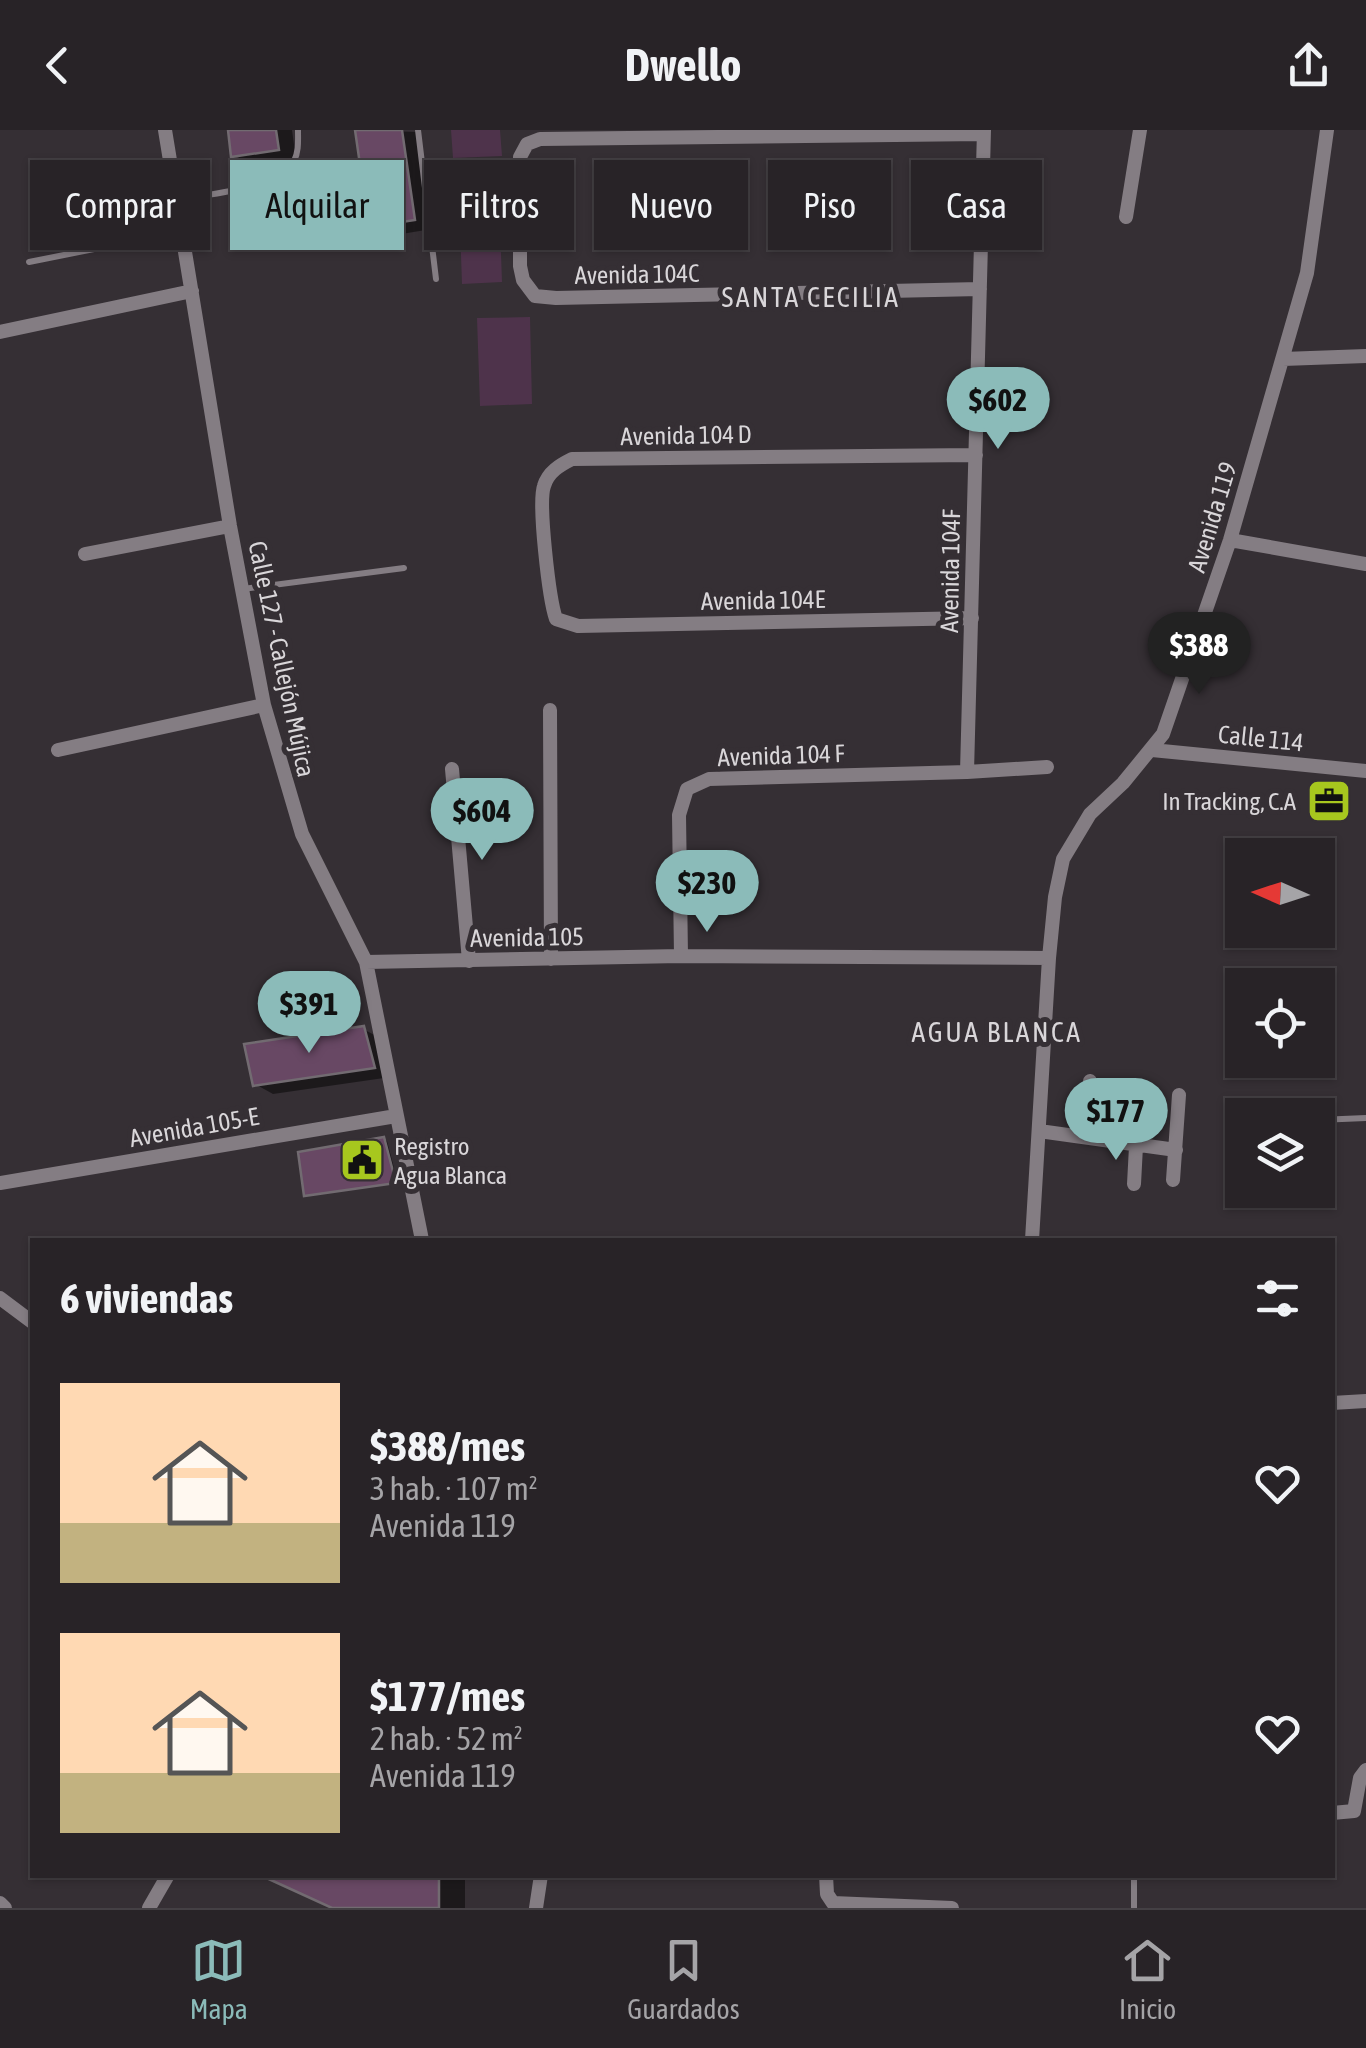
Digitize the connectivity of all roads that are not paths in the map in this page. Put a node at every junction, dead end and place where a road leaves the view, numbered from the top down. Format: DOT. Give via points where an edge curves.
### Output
graph roads {
  1 [pos="165,130"];
  2 [pos="298,130"];
  3 [pos="418,130"];
  4 [pos="1140,130"];
  5 [pos="1326,130"];
  6 [pos="984,132"];
  7 [pos="170,160"];
  8 [pos="210,194"];
  9 [pos="1126,217"];
  10 [pos="89,250"];
  11 [pos="185,250"];
  12 [pos="29,262"];
  13 [pos="436,280"];
  14 [pos="980,290"];
  15 [pos="192,291"];
  16 [pos="0,332"];
  17 [pos="1366,356"];
  18 [pos="1282,359"];
  19 [pos="976,455"];
  20 [pos="230,526"];
  21 [pos="1230,540"];
  22 [pos="84,554"];
  23 [pos="1366,564"];
  24 [pos="404,568"];
  25 [pos="242,590"];
  26 [pos="972,618"];
  27 [pos="556,619"];
  28 [pos="264,706"];
  29 [pos="550,710"];
  30 [pos="58,750"];
  31 [pos="1152,750"];
  32 [pos="1046,766"];
  33 [pos="452,769"];
  34 [pos="1366,771"];
  35 [pos="968,772"];
  36 [pos="681,956"];
  37 [pos="1049,958"];
  38 [pos="551,959"];
  39 [pos="469,960"];
  40 [pos="366,962"];
  41 [pos="1090,1081"];
  42 [pos="1140,1090"];
  43 [pos="1179,1095"];
  44 [pos="396,1116"];
  45 [pos="1366,1118"];
  46 [pos="1335,1119"];
  47 [pos="1039,1131"];
  48 [pos="1084,1136"];
  49 [pos="1134,1144"];
  50 [pos="1176,1150"];
  51 [pos="1172,1180"];
  52 [pos="0,1183"];
  53 [pos="1134,1184"];
  54 [pos="422,1238"];
  55 [pos="1032,1238"];
  56 [pos="0,1298"];
  57 [pos="30,1320"];
  58 [pos="1366,1401"];
  59 [pos="1335,1403"];
  60 [pos="1366,1770"];
  61 [pos="1335,1812"];
  62 [pos="166,1878"];
  63 [pos="541,1878"];
  64 [pos="826,1878"];
  65 [pos="1134,1878"];
  66 [pos="152,1904"];
  67 [pos="536,1908"];
  68 [pos="952,1908"];
  69 [pos="1134,1908"];
  1 -- 7 [label="street, Calle 127 - Callejón Mújica"];
  2 -- 8 [label="lane" via="293,164 281,176"];
  3 -- 13 [label="lane"];
  4 -- 9 [label="street"];
  5 -- 18 [label="street, Avenida 119" via="1308,274"];
  6 -- 14 [label="street, Avenida 104F"];
  6 -- 14 [label="street, Avenida 104C" via="540,139 520,157 520,266 535,296"];
  10 -- 12 [label="lane"];
  11 -- 15 [label="street, Calle 127 - Callejón Mújica"];
  14 -- 19 [label="street, Avenida 104F"];
  15 -- 16 [label="street"];
  15 -- 20 [label="street, Calle 127 - Callejón Mújica"];
  17 -- 18 [label="street"];
  18 -- 21 [label="street, Avenida 119"];
  19 -- 26 [label="street, Avenida 104F"];
  19 -- 27 [label="street, Avenida 104 D" via="572,459 543,486 548,596"];
  20 -- 22 [label="street"];
  20 -- 25 [label="street, Calle 127 - Callejón Mújica"];
  21 -- 23 [label="street"];
  21 -- 31 [label="street, Avenida 119"];
  24 -- 25 [label="lane"];
  25 -- 28 [label="street, Calle 127 - Callejón Mújica"];
  26 -- 27 [label="street, Avenida 104E" via="578,626"];
  26 -- 35 [label="street, Avenida 104F"];
  28 -- 30 [label="street"];
  28 -- 40 [label="street, Calle 127 - Callejón Mújica" via="302,834"];
  29 -- 38 [label="street"];
  31 -- 34 [label="street, Calle 114"];
  31 -- 37 [label="street, Avenida 119" via="1090,814 1063,860"];
  32 -- 35 [label="street, Avenida 104 F"];
  33 -- 39 [label="street"];
  35 -- 36 [label="street, Avenida 104 F" via="708,779 686,790 679,815"];
  36 -- 37 [label="street, Avenida 105"];
  36 -- 38 [label="street, Avenida 105"];
  37 -- 47 [label="street, Avenida 119"];
  38 -- 39 [label="street, Avenida 105"];
  39 -- 40 [label="street, Avenida 105"];
  40 -- 44 [label="street, Calle 127 - Callejón Mújica"];
  41 -- 48 [label="street"];
  42 -- 49 [label="street"];
  43 -- 50 [label="street"];
  44 -- 52 [label="street, Avenida 105-E"];
  44 -- 54 [label="street, Calle 127 - Callejón Mújica"];
  45 -- 46 [label="lane"];
  47 -- 48 [label="street"];
  47 -- 55 [label="street, Avenida 119"];
  48 -- 49 [label="street"];
  49 -- 50 [label="street"];
  49 -- 53 [label="street"];
  50 -- 51 [label="street"];
  56 -- 57 [label="street"];
  58 -- 59 [label="street"];
  60 -- 61 [label="street" via="1354,1811"];
  62 -- 66 [label="street"];
  63 -- 67 [label="street"];
  64 -- 68 [label="street" via="833,1903"];
  65 -- 69 [label="lane"];
}
